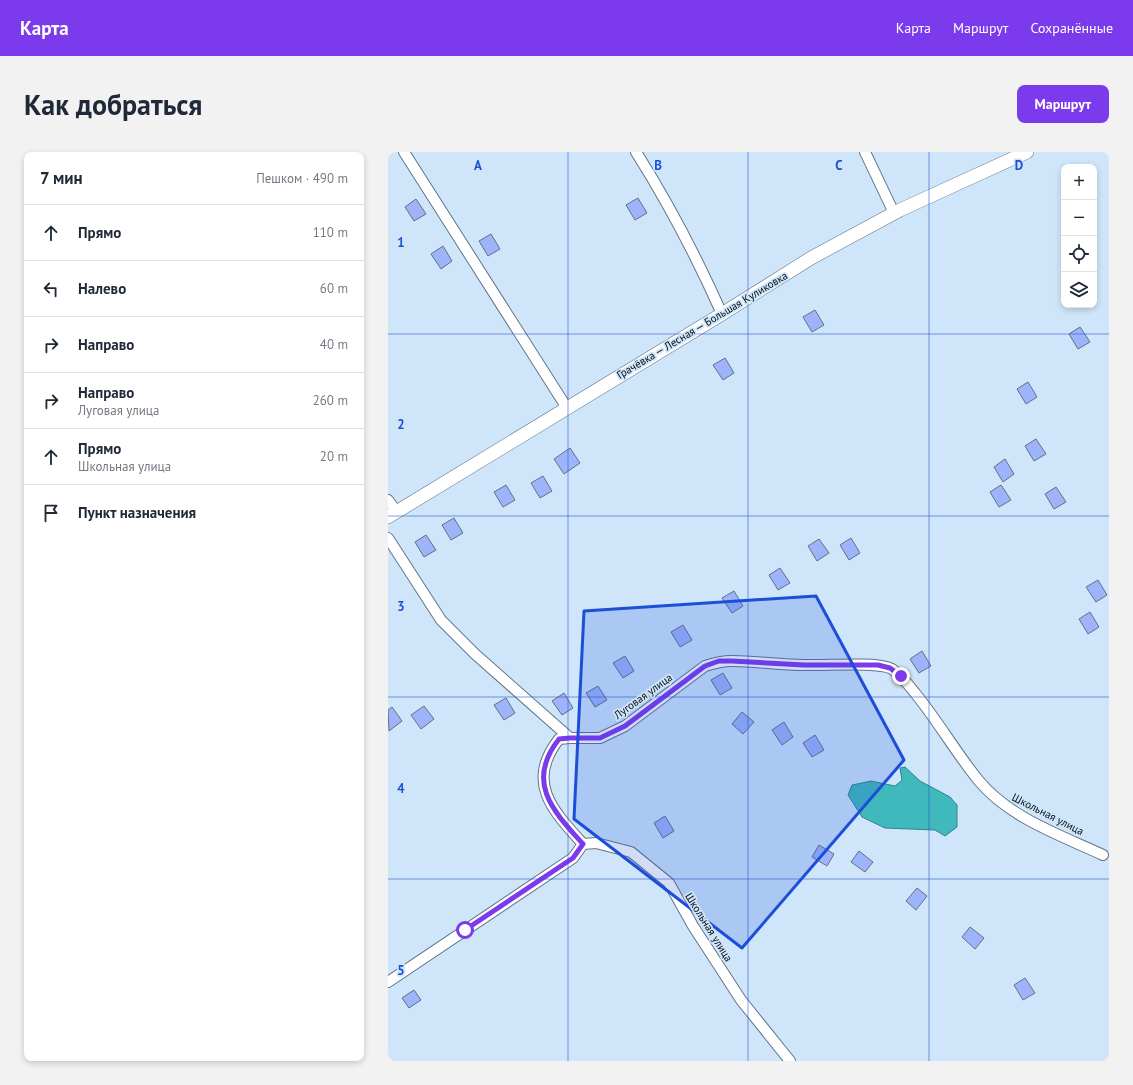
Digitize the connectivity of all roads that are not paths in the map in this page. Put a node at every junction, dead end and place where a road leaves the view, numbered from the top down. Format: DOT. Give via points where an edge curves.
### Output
graph roads {
  1 [pos="404,152"];
  2 [pos="636,152"];
  3 [pos="865,152"];
  4 [pos="1027,152"];
  5 [pos="894,213"];
  6 [pos="722,314"];
  7 [pos="567,408"];
  8 [pos="388,500"];
  9 [pos="392,514"];
  10 [pos="388,538"];
  11 [pos="878,665"];
  12 [pos="570,738"];
  13 [pos="583,844"];
  14 [pos="1103,855"];
  15 [pos="388,982"];
  16 [pos="790,1061"];
  1 -- 7 [label="street"];
  2 -- 6 [label="street" via="677,222"];
  3 -- 5 [label="street"];
  4 -- 5 [label="street, Грачёвка — Лесная — Большая Куликовка"];
  5 -- 6 [label="street, Грачёвка — Лесная — Большая Куликовка" via="811,258"];
  6 -- 7 [label="street, Грачёвка — Лесная — Большая Куликовка"];
  7 -- 9 [label="street, Грачёвка — Лесная — Большая Куликовка"];
  8 -- 9 [label="street"];
  10 -- 12 [label="street" via="441,620 475,654"];
  11 -- 12 [label="street, Луговая улица" via="719,661 705,666 625,726 600,738"];
  11 -- 14 [label="street, Школьная улица" via="890,668 901,676 926,706 980,782 1002,804 1041,826"];
  12 -- 13 [label="street" via="559,739 552,748 543,783 559,818"];
  13 -- 15 [label="street" via="573,858"];
  13 -- 16 [label="street, Школьная улица" via="596,843 631,852 669,883 693,926 741,1000"];
}
